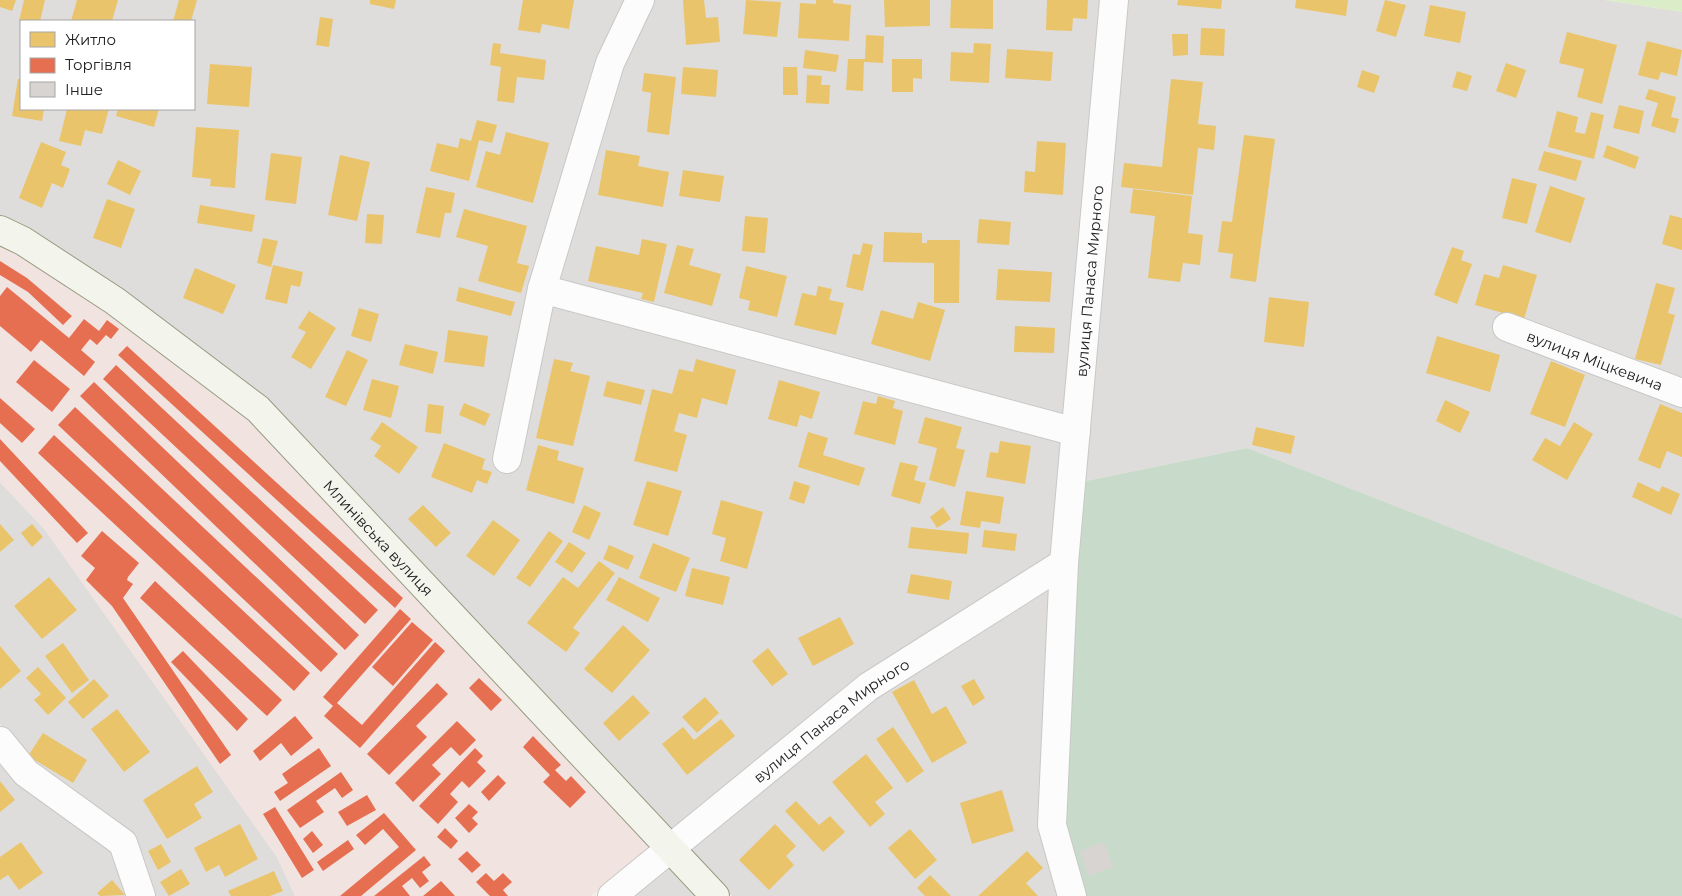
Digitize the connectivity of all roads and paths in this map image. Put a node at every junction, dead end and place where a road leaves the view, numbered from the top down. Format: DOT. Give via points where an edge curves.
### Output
graph roads {
  1 [pos="640,0"];
  2 [pos="1114,0"];
  3 [pos="0,230"];
  4 [pos="542,289"];
  5 [pos="1507,327"];
  6 [pos="1682,393"];
  7 [pos="1076,432"];
  8 [pos="507,459"];
  9 [pos="1064,563"];
  10 [pos="0,741"];
  11 [pos="668,848"];
  12 [pos="141,896"];
  13 [pos="612,896"];
  14 [pos="715,896"];
  15 [pos="1072,896"];
  1 -- 4 [label="street" via="610,63"];
  2 -- 7 [label="street, вулиця Панаса Мирного"];
  3 -- 11 [label="main road, Млинівська вулиця" via="115,301 258,409"];
  4 -- 7 [label="street"];
  4 -- 8 [label="street"];
  5 -- 6 [label="street, вулиця Міцкевича"];
  7 -- 9 [label="street, вулиця Панаса Мирного"];
  9 -- 11 [label="street, вулиця Панаса Мирного" via="868,687"];
  9 -- 15 [label="street, вулиця Панаса Мирного" via="1052,825"];
  10 -- 12 [label="street" via="26,773 123,843"];
  11 -- 13 [label="street, вулиця Панаса Мирного"];
  11 -- 14 [label="main road, Млинівська вулиця"];
}
